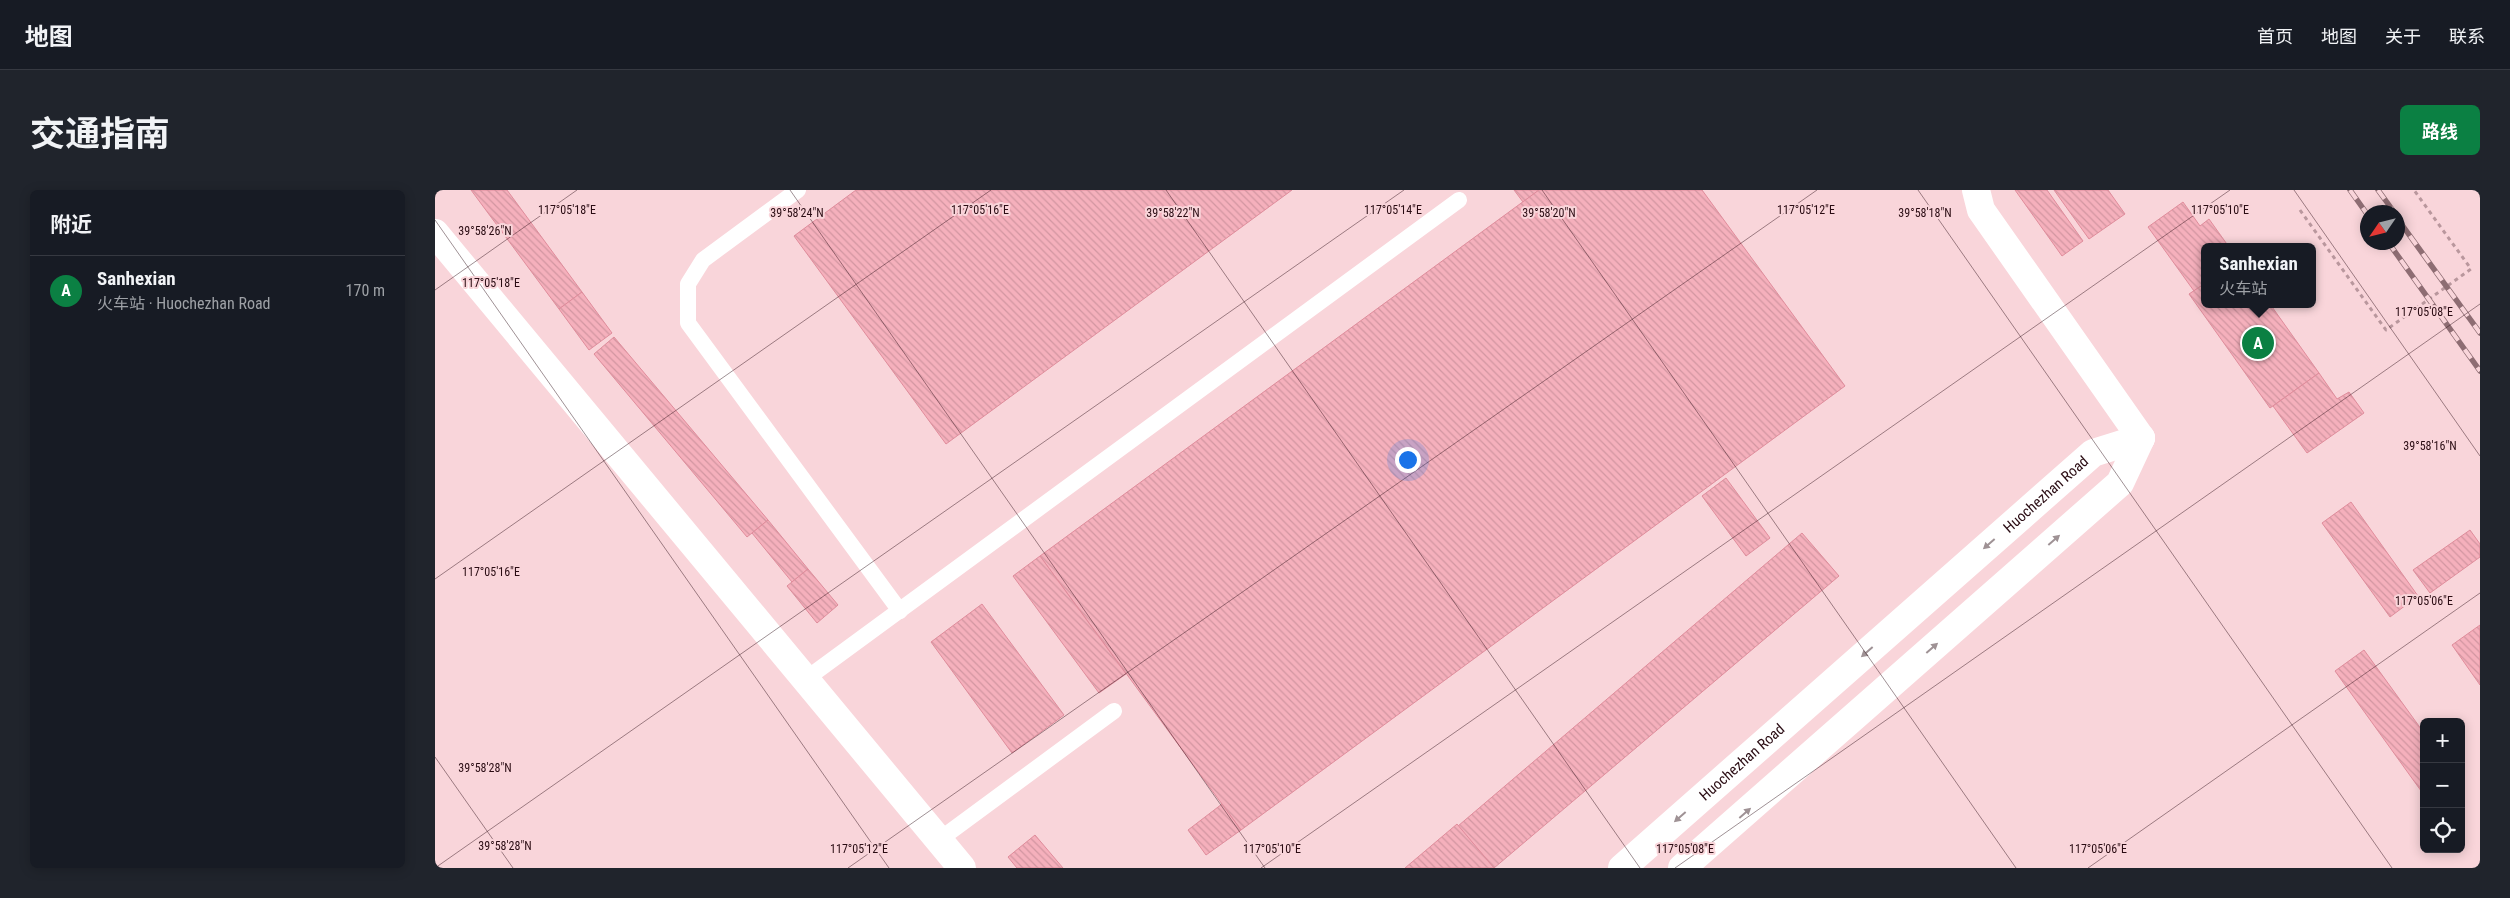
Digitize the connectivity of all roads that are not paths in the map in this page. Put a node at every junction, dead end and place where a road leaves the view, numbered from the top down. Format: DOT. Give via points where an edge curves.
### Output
graph roads {
  1 [pos="798,190"];
  2 [pos="1976,190"];
  3 [pos="1459,200"];
  4 [pos="435,233"];
  5 [pos="2141,438"];
  6 [pos="900,611"];
  7 [pos="806,680"];
  8 [pos="1114,711"];
  9 [pos="939,840"];
  10 [pos="963,868"];
  11 [pos="1621,868"];
  12 [pos="1682,868"];
  1 -- 6 [label="lane" via="703,260 688,284 688,323"];
  2 -- 5 [label="street" via="1981,210"];
  3 -- 6 [label="lane"];
  4 -- 7 [label="street"];
  5 -- 11 [label="street, Huochezhan Road, one-way" via="2093,453"];
  12 -- 5 [label="street, one-way" via="2120,483"];
  6 -- 7 [label="lane"];
  7 -- 9 [label="street"];
  8 -- 9 [label="lane"];
  9 -- 10 [label="street"];
}
